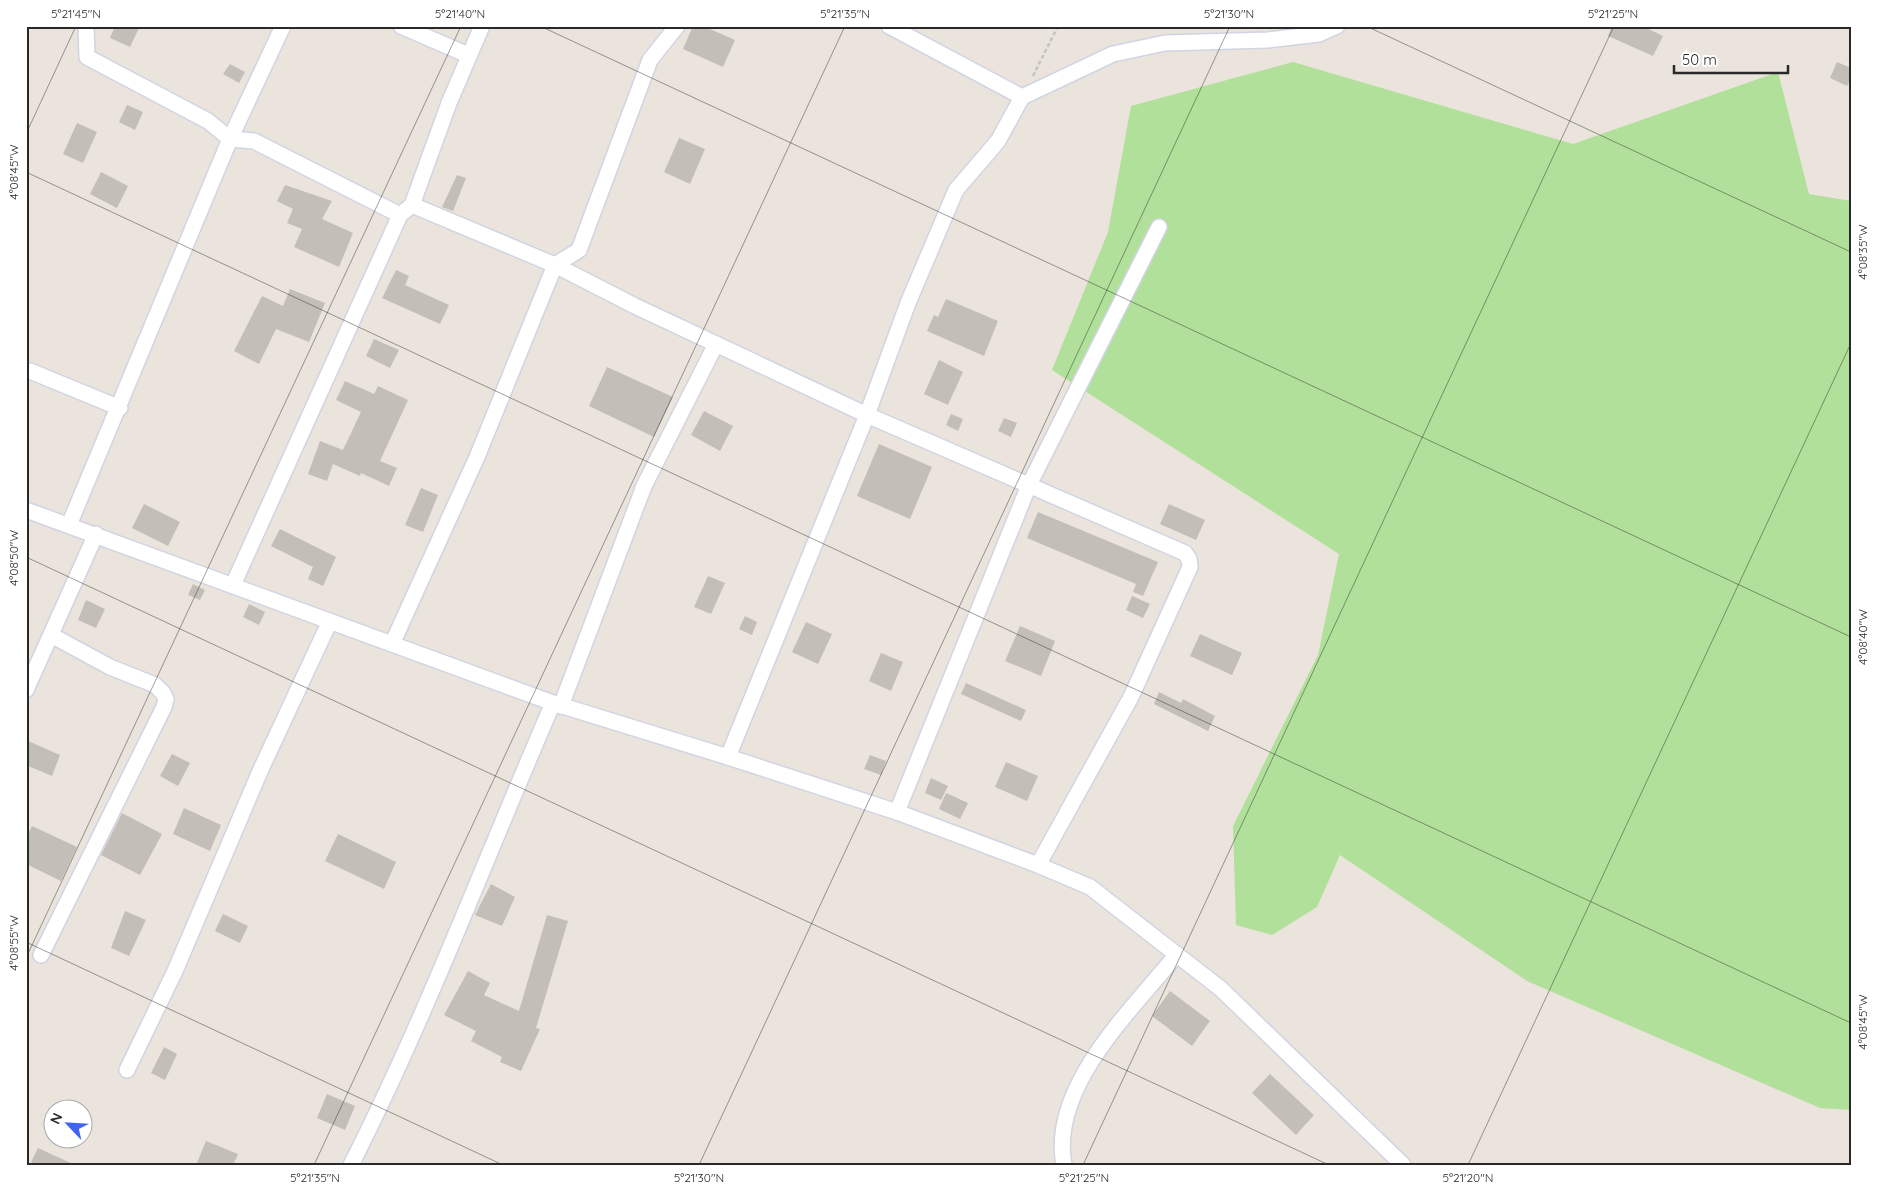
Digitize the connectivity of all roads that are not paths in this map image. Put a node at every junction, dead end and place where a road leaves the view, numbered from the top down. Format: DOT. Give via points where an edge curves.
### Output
graph roads {
  1 [pos="86,26"];
  2 [pos="284,26"];
  3 [pos="401,26"];
  4 [pos="482,26"];
  5 [pos="677,26"];
  6 [pos="889,26"];
  7 [pos="1337,26"];
  8 [pos="468,55"];
  9 [pos="1022,97"];
  10 [pos="230,139"];
  11 [pos="412,204"];
  12 [pos="400,215"];
  13 [pos="1159,227"];
  14 [pos="555,265"];
  15 [pos="716,344"];
  16 [pos="30,371"];
  17 [pos="120,408"];
  18 [pos="867,415"];
  19 [pos="1030,485"];
  20 [pos="26,510"];
  21 [pos="70,525"];
  22 [pos="96,534"];
  23 [pos="233,585"];
  24 [pos="330,621"];
  25 [pos="51,635"];
  26 [pos="392,644"];
  27 [pos="26,690"];
  28 [pos="557,704"];
  29 [pos="728,756"];
  30 [pos="897,812"];
  31 [pos="1038,865"];
  32 [pos="1177,954"];
  33 [pos="41,955"];
  34 [pos="127,1070"];
  35 [pos="351,1165"];
  36 [pos="1064,1165"];
  37 [pos="1403,1165"];
  1 -- 10 [label="street" via="86,57 208,121"];
  2 -- 10 [label="street"];
  3 -- 8 [label="street"];
  4 -- 8 [label="street"];
  5 -- 14 [label="street" via="650,60 579,250"];
  6 -- 9 [label="street"];
  7 -- 9 [label="street" via="1319,34 1268,40 1165,43 1113,54"];
  8 -- 11 [label="street"];
  9 -- 18 [label="street" via="998,141 956,190 908,302"];
  10 -- 12 [label="street" via="254,141"];
  10 -- 17 [label="street"];
  11 -- 12 [label="street"];
  11 -- 14 [label="street"];
  12 -- 23 [label="street"];
  13 -- 19 [label="street"];
  14 -- 15 [label="street"];
  14 -- 26 [label="street" via="477,457"];
  15 -- 18 [label="street"];
  15 -- 28 [label="street" via="644,486"];
  16 -- 17 [label="street"];
  17 -- 21 [label="street"];
  18 -- 19 [label="street"];
  18 -- 29 [label="street"];
  19 -- 30 [label="street"];
  19 -- 31 [label="street" via="1185,553 1190,560 1190,567 1132,697"];
  20 -- 21 [label="street"];
  21 -- 22 [label="street"];
  22 -- 23 [label="street"];
  22 -- 25 [label="street"];
  23 -- 24 [label="street"];
  24 -- 26 [label="street"];
  24 -- 34 [label="street" via="261,769 175,971"];
  25 -- 27 [label="street"];
  25 -- 33 [label="street" via="154,686 163,692 166,699"];
  26 -- 28 [label="street"];
  28 -- 29 [label="street"];
  28 -- 35 [label="street" via="409,1042"];
  29 -- 30 [label="street"];
  30 -- 31 [label="street"];
  31 -- 32 [label="street" via="1090,887"];
  32 -- 36 [label="street" via="1095,1054 1067,1110 1060,1147"];
  32 -- 37 [label="street" via="1221,989"];
}
